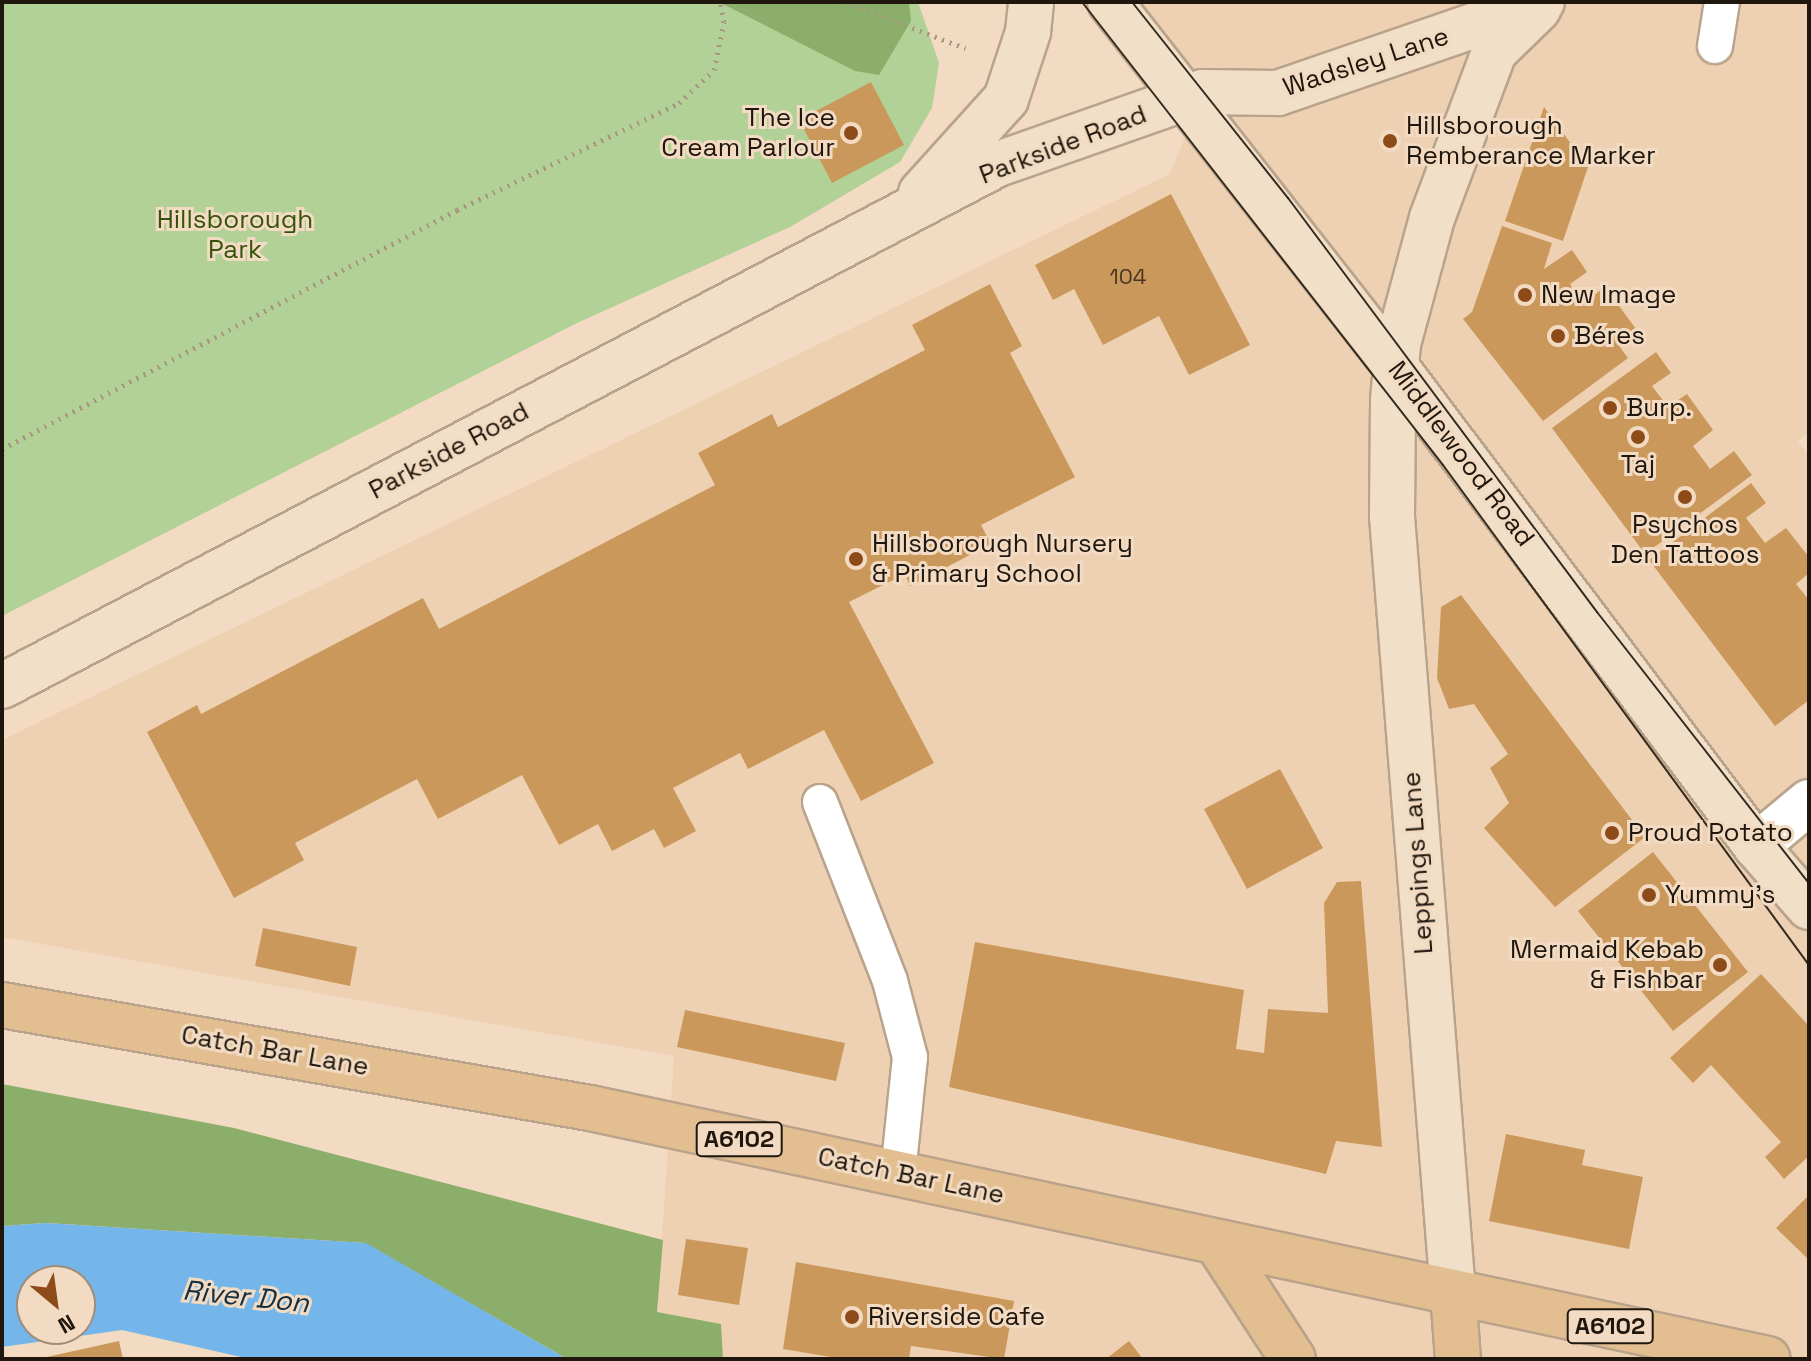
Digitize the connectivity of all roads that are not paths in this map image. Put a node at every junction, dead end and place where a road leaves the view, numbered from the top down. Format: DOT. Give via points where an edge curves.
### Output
graph roads {
  1 [pos="1031,2"];
  2 [pos="1110,2"];
  3 [pos="1543,2"];
  4 [pos="1722,2"];
  5 [pos="1715,46"];
  6 [pos="1187,97"];
  7 [pos="898,218"];
  8 [pos="1396,367"];
  9 [pos="2,686"];
  10 [pos="820,802"];
  11 [pos="1809,802"];
  12 [pos="1756,846"];
  13 [pos="1809,907"];
  14 [pos="2,1005"];
  15 [pos="898,1173"];
  16 [pos="1218,1244"];
  17 [pos="1453,1293"];
  18 [pos="1293,1359"];
  19 [pos="1458,1359"];
  20 [pos="1768,1359"];
  1 -- 7 [label="street, Parkside Road" via="1006,99"];
  2 -- 6 [label="street, Middlewood Road"];
  3 -- 6 [label="street, Wadsley Lane" via="1278,93 1203,92"];
  3 -- 8 [label="street, Wadsley Lane" via="1494,52 1412,282"];
  4 -- 5 [label="lane"];
  6 -- 7 [label="street, Parkside Road" via="998,164"];
  6 -- 8 [label="street, Middlewood Road"];
  7 -- 9 [label="street, Parkside Road"];
  8 -- 12 [label="street, Middlewood Road"];
  8 -- 17 [label="street, Leppings Lane" via="1392,517"];
  10 -- 15 [label="lane" via="890,981 910,1057"];
  11 -- 12 [label="street"];
  12 -- 13 [label="street, Middlewood Road"];
  14 -- 15 [label="main road, Catch Bar Lane / A6102" via="576,1105"];
  15 -- 16 [label="main road, Catch Bar Lane / A6102"];
  16 -- 17 [label="main road, Catch Bar Lane / A6102"];
  16 -- 18 [label="main road"];
  17 -- 19 [label="main road, Leppings Lane"];
  17 -- 20 [label="main road, Catch Bar Lane / A6102"];
}
